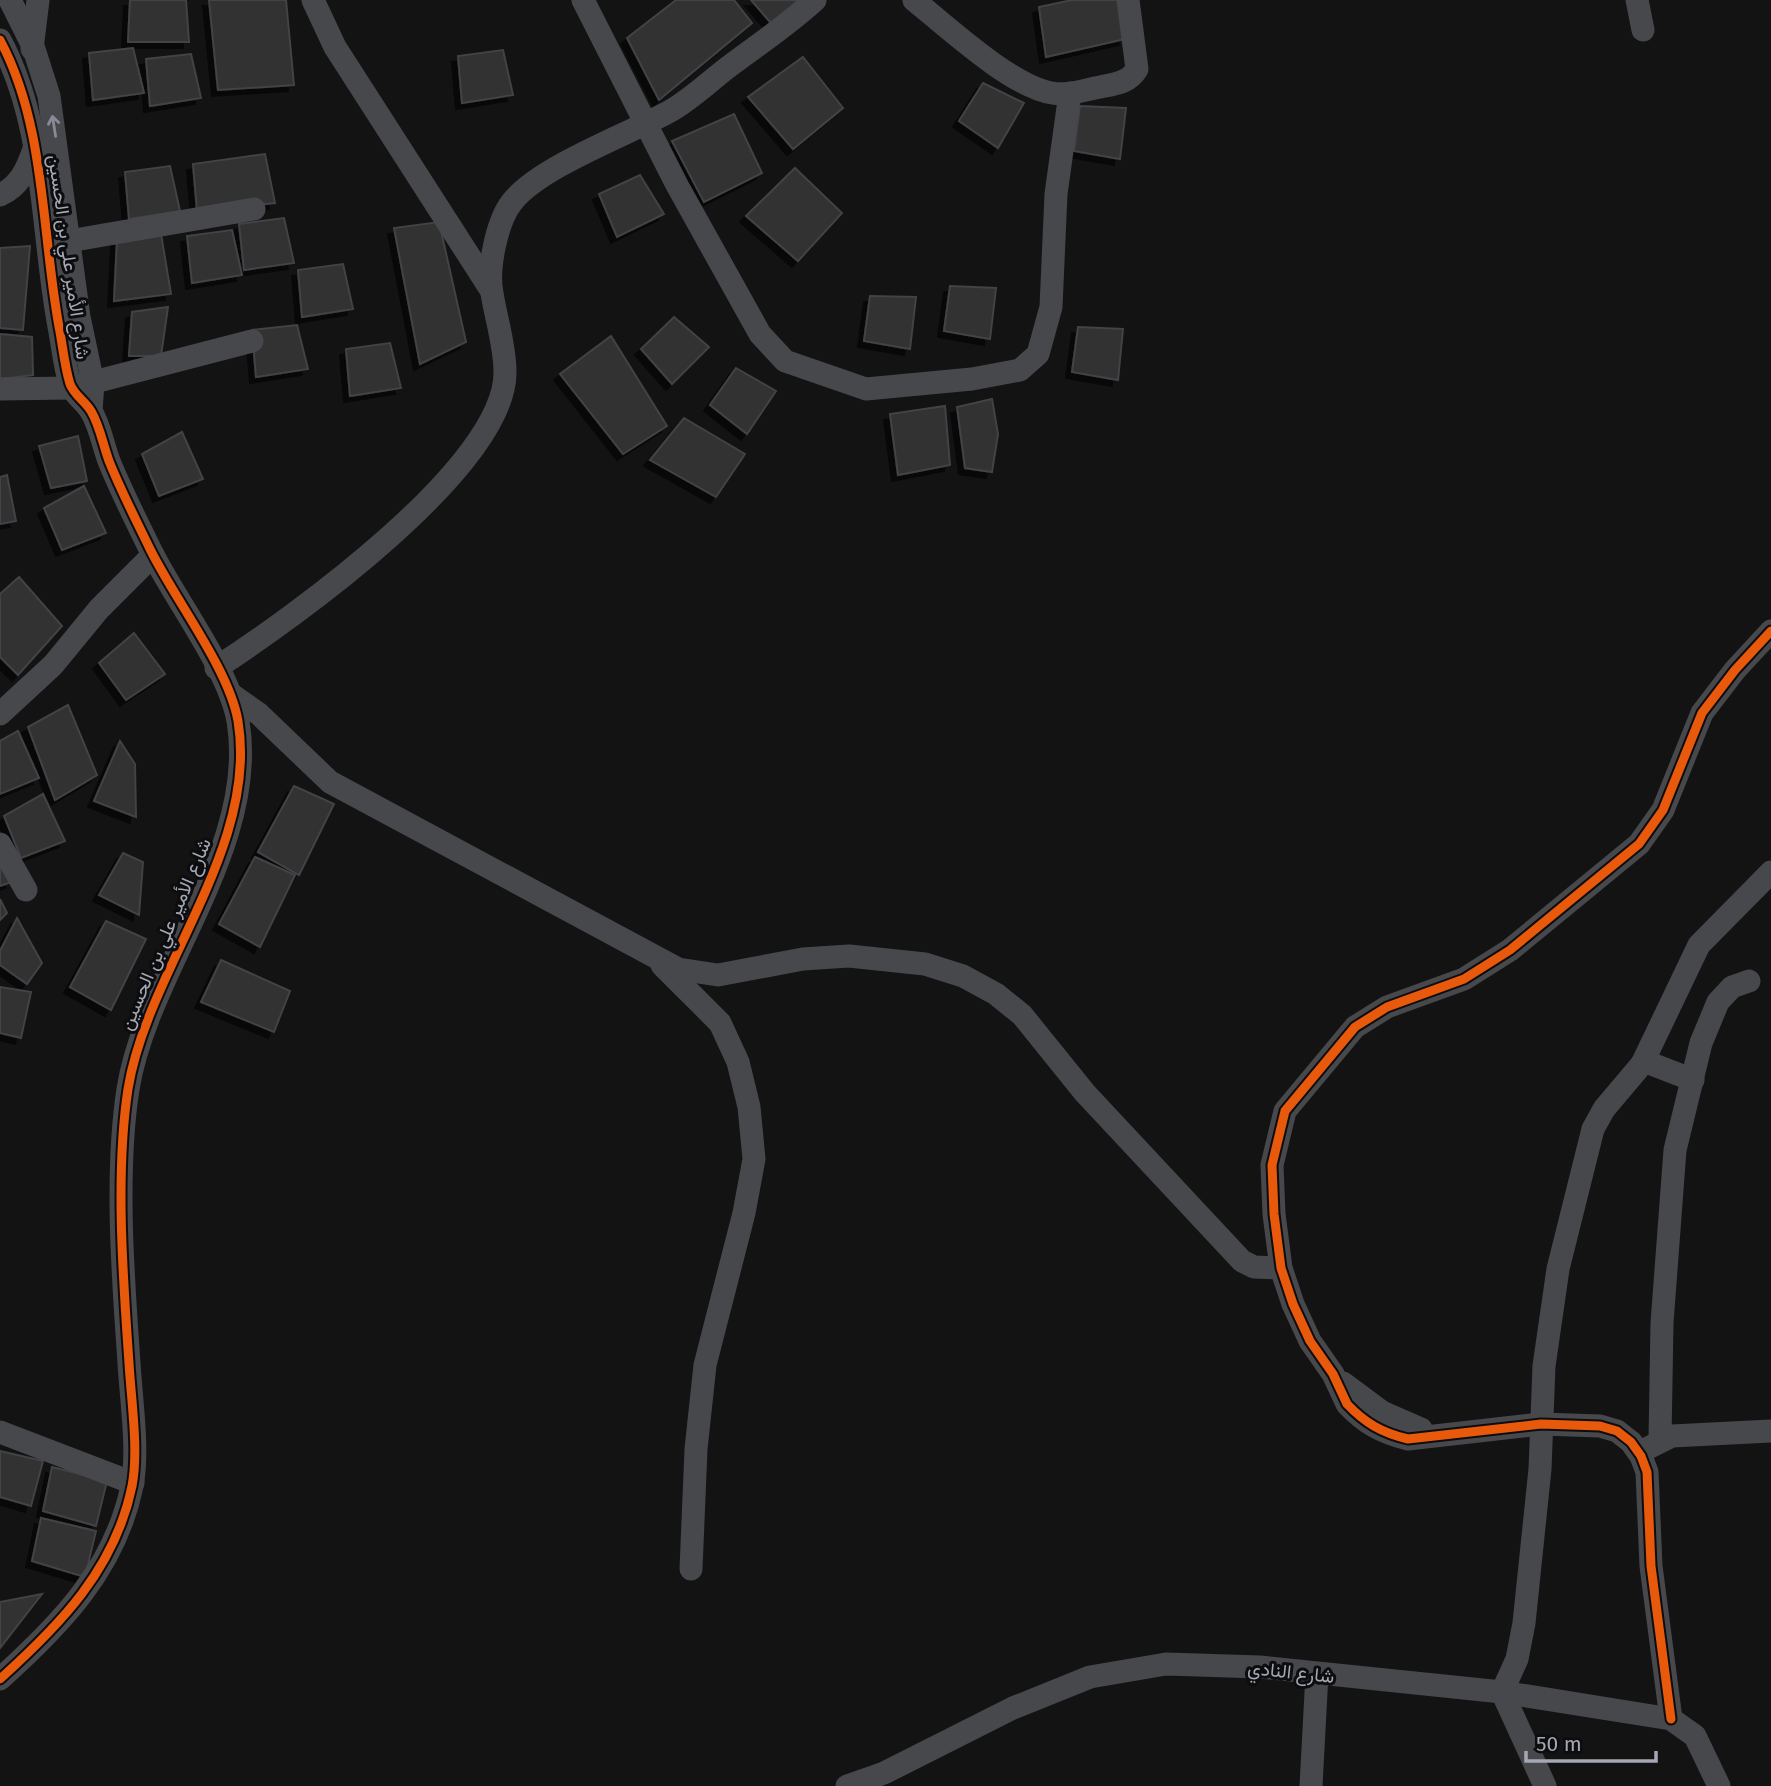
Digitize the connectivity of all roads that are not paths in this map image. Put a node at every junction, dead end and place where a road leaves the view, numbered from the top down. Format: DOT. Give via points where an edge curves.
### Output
graph roads {
  1 [pos="10,0"];
  2 [pos="38,0"];
  3 [pos="313,0"];
  4 [pos="583,0"];
  5 [pos="815,0"];
  6 [pos="914,0"];
  7 [pos="1128,0"];
  8 [pos="1637,0"];
  9 [pos="1643,30"];
  10 [pos="0,40"];
  11 [pos="33,46"];
  12 [pos="18,74"];
  13 [pos="1070,93"];
  14 [pos="645,125"];
  15 [pos="35,146"];
  16 [pos="0,195"];
  17 [pos="254,209"];
  18 [pos="68,241"];
  19 [pos="491,290"];
  20 [pos="252,341"];
  21 [pos="82,386"];
  22 [pos="0,389"];
  23 [pos="153,555"];
  24 [pos="1771,631"];
  25 [pos="216,668"];
  26 [pos="232,695"];
  27 [pos="0,714"];
  28 [pos="0,844"];
  29 [pos="1771,872"];
  30 [pos="26,890"];
  31 [pos="649,954"];
  32 [pos="1749,981"];
  33 [pos="1642,1063"];
  34 [pos="1693,1080"];
  35 [pos="1281,1268"];
  36 [pos="1541,1424"];
  37 [pos="0,1432"];
  38 [pos="1771,1432"];
  39 [pos="1660,1440"];
  40 [pos="1641,1456"];
  41 [pos="133,1483"];
  42 [pos="691,1569"];
  43 [pos="1317,1674"];
  44 [pos="0,1679"];
  45 [pos="1502,1692"];
  46 [pos="1671,1718"];
  47 [pos="847,1786"];
  48 [pos="1311,1786"];
  49 [pos="1545,1786"];
  50 [pos="1719,1786"];
  1 -- 11 [label="street, شارع الأمير علي بن الحسين"];
  2 -- 11 [label="street"];
  3 -- 19 [label="street" via="335,47"];
  4 -- 14 [label="street"];
  5 -- 14 [label="street" via="676,108"];
  6 -- 13 [label="street" via="1004,71 1039,89"];
  7 -- 13 [label="street" via="1137,69 1125,81"];
  8 -- 9 [label="street"];
  10 -- 12 [label="street, شارع الأمير علي بن الحسين"];
  11 -- 12 [label="street"];
  18 -- 11 [label="street, شارع الأمير علي بن الحسين, one-way" via="49,96"];
  12 -- 15 [label="street, شارع الأمير علي بن الحسين"];
  13 -- 14 [label="street" via="1056,194 1051,307 1038,354 1020,370 866,389 785,361 760,334"];
  14 -- 19 [label="street" via="581,155 513,201 496,239"];
  15 -- 16 [label="street" via="27,170 13,189"];
  15 -- 21 [label="street, شارع الأمير علي بن الحسين" via="53,295"];
  17 -- 18 [label="street"];
  18 -- 21 [label="street, شارع الأمير علي بن الحسين"];
  19 -- 25 [label="street" via="506,373 501,402 483,437 432,495 354,567 315,600"];
  20 -- 21 [label="street"];
  21 -- 22 [label="street"];
  21 -- 23 [label="street, شارع الأمير علي بن الحسين" via="110,463"];
  23 -- 25 [label="street, شارع الأمير علي بن الحسين"];
  23 -- 27 [label="street" via="99,609 53,665"];
  24 -- 35 [label="street" via="1702,713 1663,810 1639,844 1510,950 1476,972 1387,1007 1355,1027 1309,1079 1285,1111 1272,1165"];
  25 -- 26 [label="street, شارع الأمير علي بن الحسين"];
  26 -- 31 [label="street" via="259,714 330,782"];
  26 -- 41 [label="street, شارع الأمير علي بن الحسين" via="239,725 238,758 228,825 181,951 144,1029 128,1090 123,1240"];
  28 -- 30 [label="street"];
  29 -- 33 [label="street" via="1699,945"];
  31 -- 35 [label="street" via="678,969 718,975 803,959 849,956 925,964 963,976 1022,1014 1085,1093 1242,1261"];
  31 -- 42 [label="street" via="720,1023 738,1062 749,1107 754,1159 705,1365"];
  32 -- 34 [label="street" via="1732,987 1718,1002 1701,1043"];
  33 -- 34 [label="street"];
  33 -- 36 [label="street" via="1604,1109 1586,1151 1549,1317"];
  34 -- 39 [label="street" via="1675,1150 1662,1323"];
  35 -- 36 [label="street" via="1310,1341 1333,1374 1396,1420 1425,1431 1452,1433"];
  36 -- 40 [label="street" via="1600,1426 1631,1442"];
  36 -- 45 [label="street" via="1524,1623 1517,1659"];
  37 -- 41 [label="street"];
  38 -- 39 [label="street"];
  39 -- 40 [label="street"];
  40 -- 46 [label="street" via="1647,1472 1651,1566"];
  41 -- 44 [label="street, شارع الأمير علي بن الحسين" via="118,1531 79,1602"];
  43 -- 45 [label="street, شارع النادي"];
  43 -- 47 [label="street, شارع النادي" via="1166,1664 1090,1677"];
  43 -- 48 [label="street"];
  45 -- 46 [label="street, شارع النادي"];
  45 -- 49 [label="street"];
  46 -- 50 [label="street" via="1695,1735"];
}
